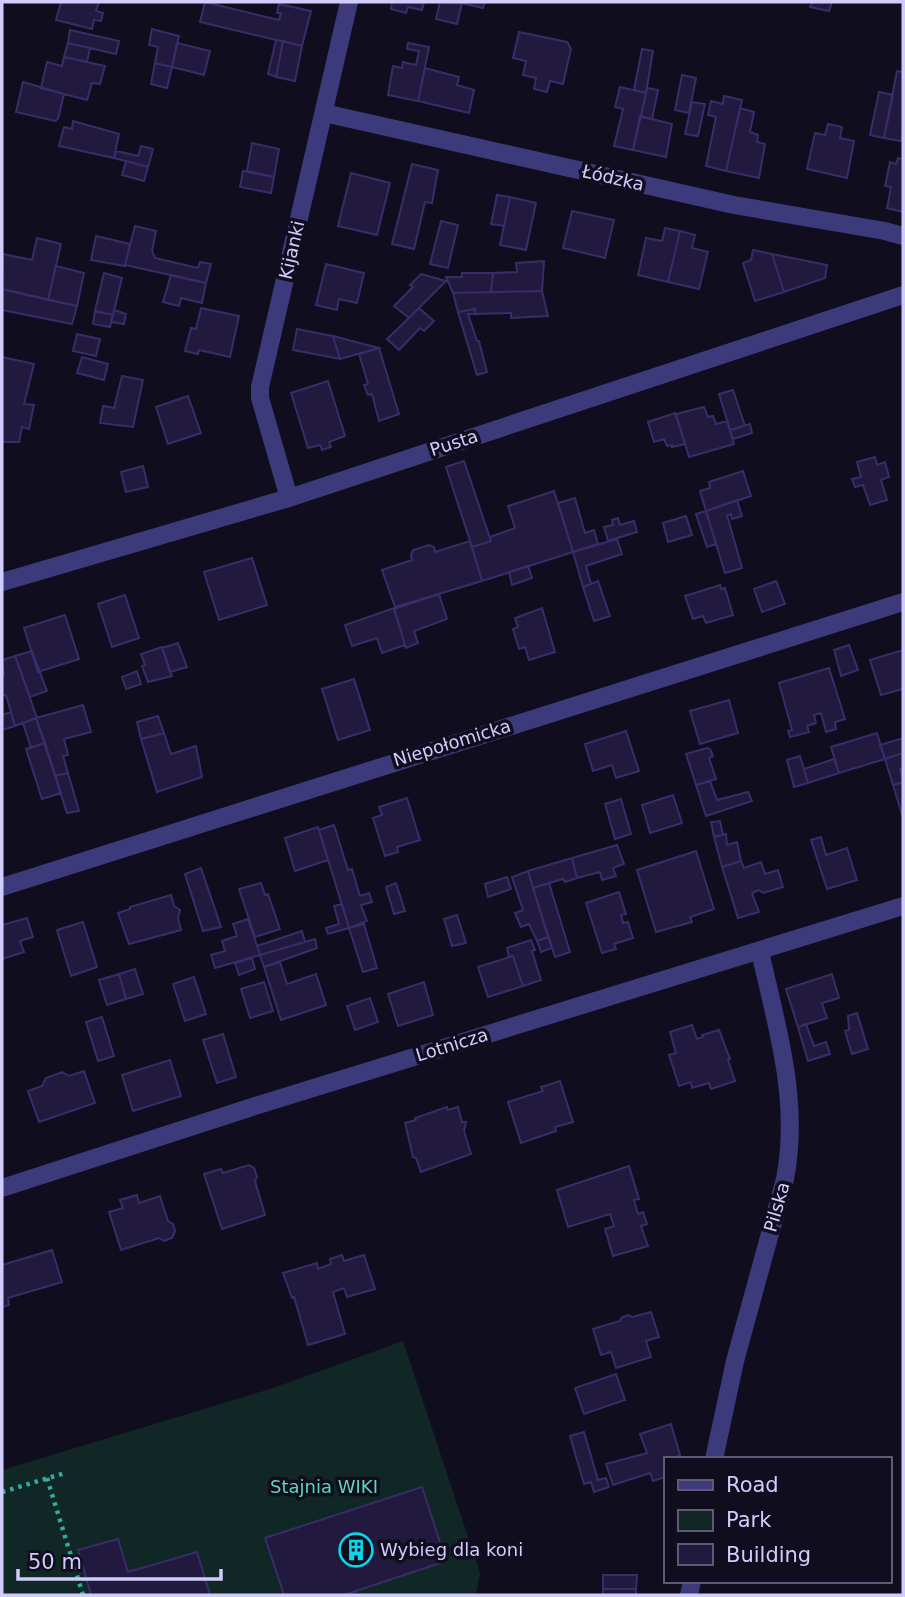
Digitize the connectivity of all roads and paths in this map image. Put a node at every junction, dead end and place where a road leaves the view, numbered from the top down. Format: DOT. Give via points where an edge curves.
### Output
graph roads {
  1 [pos="349,2"];
  2 [pos="324,113"];
  3 [pos="903,236"];
  4 [pos="903,295"];
  5 [pos="289,498"];
  6 [pos="2,582"];
  7 [pos="903,602"];
  8 [pos="2,887"];
  9 [pos="903,906"];
  10 [pos="760,952"];
  11 [pos="2,1188"];
  12 [pos="714,1457"];
  13 [pos="65,1473"];
  14 [pos="47,1478"];
  15 [pos="2,1492"];
  16 [pos="83,1595"];
  1 -- 2 [label="street, Kijanki"];
  2 -- 3 [label="street, Łódzka" via="734,205"];
  2 -- 5 [label="street, Kijanki" via="260,387"];
  4 -- 5 [label="street, Pusta"];
  5 -- 6 [label="street, Pusta"];
  7 -- 8 [label="street, Niepołomicka"];
  9 -- 10 [label="street, Lotnicza"];
  10 -- 11 [label="street, Lotnicza"];
  10 -- 12 [label="street, Pilska" via="786,1068 790,1153"];
  13 -- 14 [label="path"];
  14 -- 15 [label="path"];
  14 -- 16 [label="path"];
}
